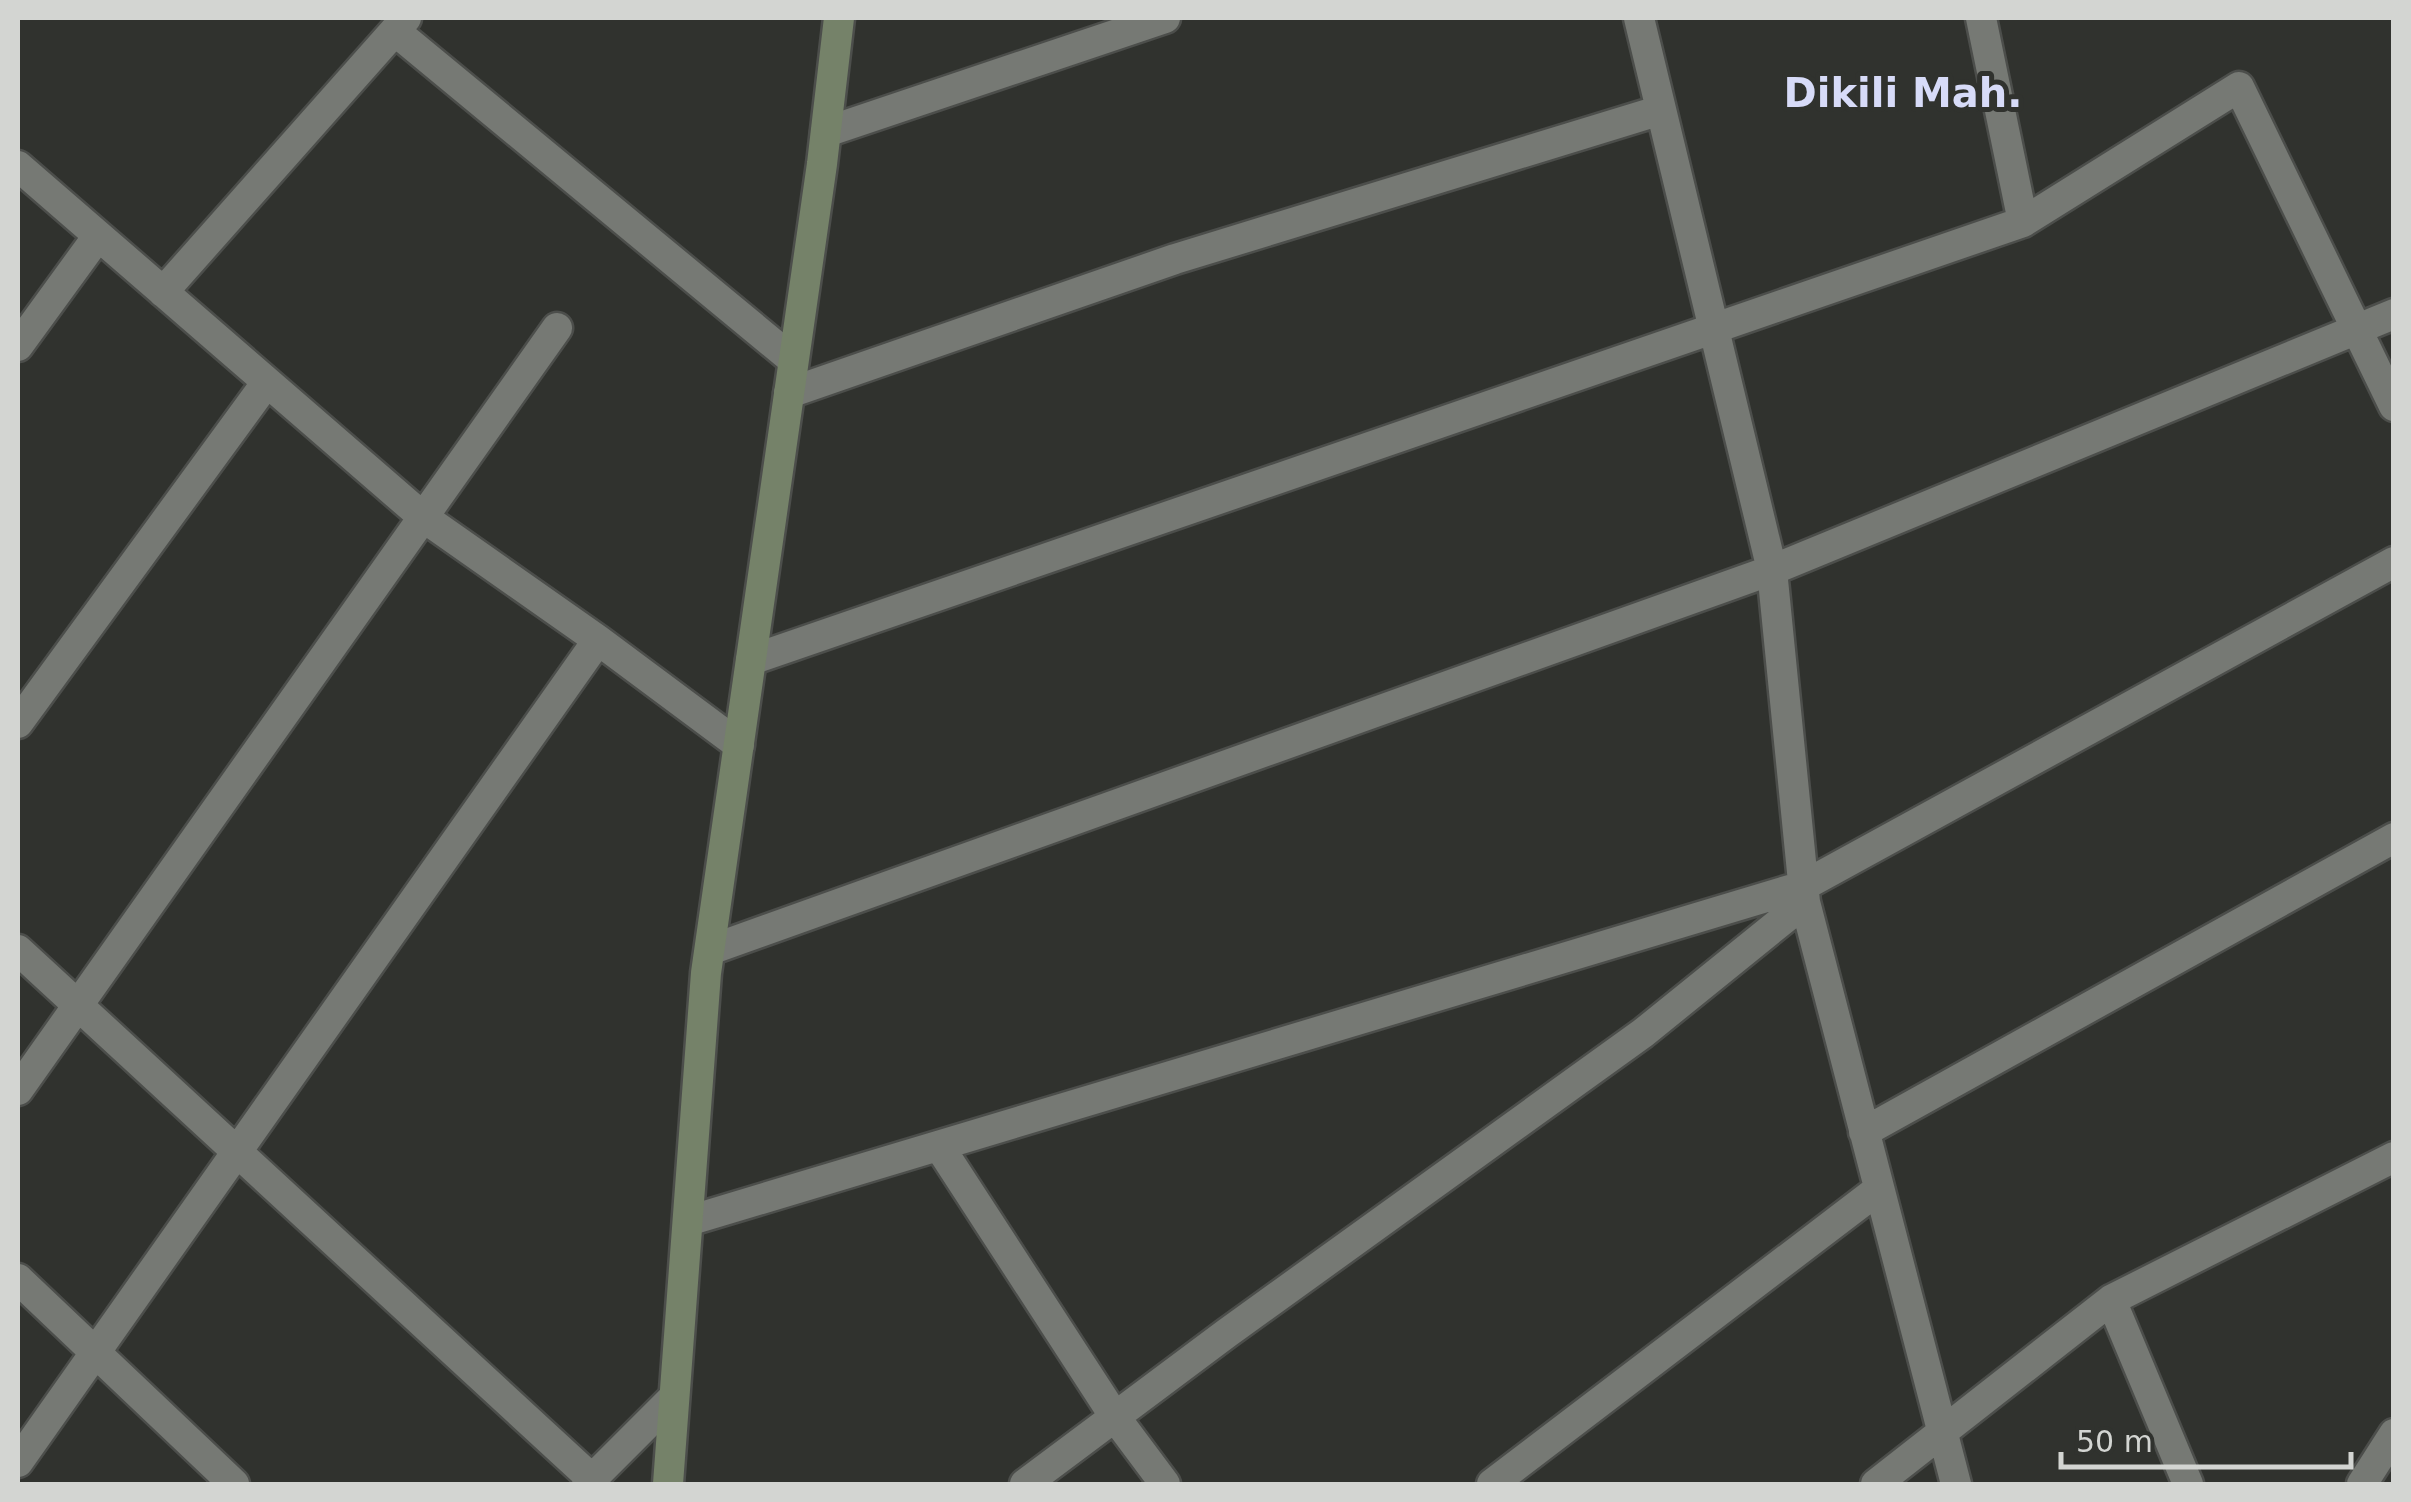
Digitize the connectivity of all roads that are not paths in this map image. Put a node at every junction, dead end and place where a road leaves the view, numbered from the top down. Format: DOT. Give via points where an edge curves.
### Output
graph roads {
  1 [pos="839,18"];
  2 [pos="1165,18"];
  3 [pos="1639,18"];
  4 [pos="1981,18"];
  5 [pos="400,24"];
  6 [pos="1661,110"];
  7 [pos="826,132"];
  8 [pos="18,166"];
  9 [pos="2023,222"];
  10 [pos="98,236"];
  11 [pos="163,292"];
  12 [pos="2394,314"];
  13 [pos="1713,326"];
  14 [pos="556,328"];
  15 [pos="2358,328"];
  16 [pos="18,346"];
  17 [pos="794,360"];
  18 [pos="267,382"];
  19 [pos="789,392"];
  20 [pos="2394,406"];
  21 [pos="424,517"];
  22 [pos="2394,562"];
  23 [pos="1772,570"];
  24 [pos="598,640"];
  25 [pos="751,660"];
  26 [pos="18,723"];
  27 [pos="739,745"];
  28 [pos="2394,838"];
  29 [pos="1804,894"];
  30 [pos="18,950"];
  31 [pos="710,950"];
  32 [pos="78,1005"];
  33 [pos="18,1090"];
  34 [pos="1864,1132"];
  35 [pos="939,1146"];
  36 [pos="236,1151"];
  37 [pos="2394,1157"];
  38 [pos="1879,1189"];
  39 [pos="688,1221"];
  40 [pos="18,1279"];
  41 [pos="2111,1300"];
  42 [pos="94,1352"];
  43 [pos="674,1397"];
  44 [pos="1115,1417"];
  45 [pos="2394,1434"];
  46 [pos="1942,1435"];
  47 [pos="18,1462"];
  48 [pos="590,1482"];
  49 [pos="234,1484"];
  50 [pos="668,1484"];
  51 [pos="1026,1484"];
  52 [pos="1165,1484"];
  53 [pos="1492,1484"];
  54 [pos="1876,1484"];
  55 [pos="1956,1484"];
  56 [pos="2188,1484"];
  57 [pos="2362,1484"];
  1 -- 7 [label="main road"];
  2 -- 7 [label="street"];
  3 -- 6 [label="street"];
  4 -- 9 [label="street"];
  5 -- 11 [label="street"];
  5 -- 17 [label="street"];
  6 -- 13 [label="street"];
  6 -- 19 [label="street" via="1175,259"];
  7 -- 17 [label="main road"];
  8 -- 10 [label="street"];
  9 -- 13 [label="street"];
  9 -- 15 [label="street" via="2239,87"];
  10 -- 11 [label="street"];
  10 -- 16 [label="street"];
  11 -- 18 [label="street"];
  12 -- 15 [label="street"];
  13 -- 23 [label="street"];
  13 -- 25 [label="street"];
  14 -- 21 [label="street"];
  15 -- 20 [label="street"];
  15 -- 23 [label="street"];
  17 -- 19 [label="main road"];
  18 -- 21 [label="street"];
  18 -- 26 [label="street"];
  19 -- 25 [label="main road"];
  21 -- 24 [label="street"];
  21 -- 32 [label="street"];
  22 -- 29 [label="street"];
  23 -- 29 [label="street"];
  23 -- 31 [label="street"];
  24 -- 27 [label="street"];
  24 -- 36 [label="street"];
  25 -- 27 [label="main road"];
  27 -- 31 [label="main road"];
  28 -- 34 [label="street"];
  29 -- 34 [label="street"];
  29 -- 35 [label="street"];
  29 -- 44 [label="street" via="1643,1033"];
  30 -- 32 [label="street"];
  31 -- 39 [label="main road"];
  32 -- 33 [label="street"];
  32 -- 36 [label="street"];
  34 -- 38 [label="street"];
  35 -- 39 [label="street"];
  35 -- 44 [label="street"];
  36 -- 42 [label="street"];
  36 -- 48 [label="street"];
  37 -- 41 [label="street"];
  38 -- 46 [label="street"];
  38 -- 53 [label="street"];
  39 -- 43 [label="main road"];
  40 -- 42 [label="street"];
  41 -- 46 [label="street"];
  41 -- 56 [label="street"];
  42 -- 47 [label="street"];
  42 -- 49 [label="street"];
  43 -- 48 [label="street"];
  43 -- 50 [label="main road"];
  44 -- 51 [label="street"];
  44 -- 52 [label="street"];
  45 -- 57 [label="street"];
  46 -- 54 [label="street"];
  46 -- 55 [label="street"];
}
